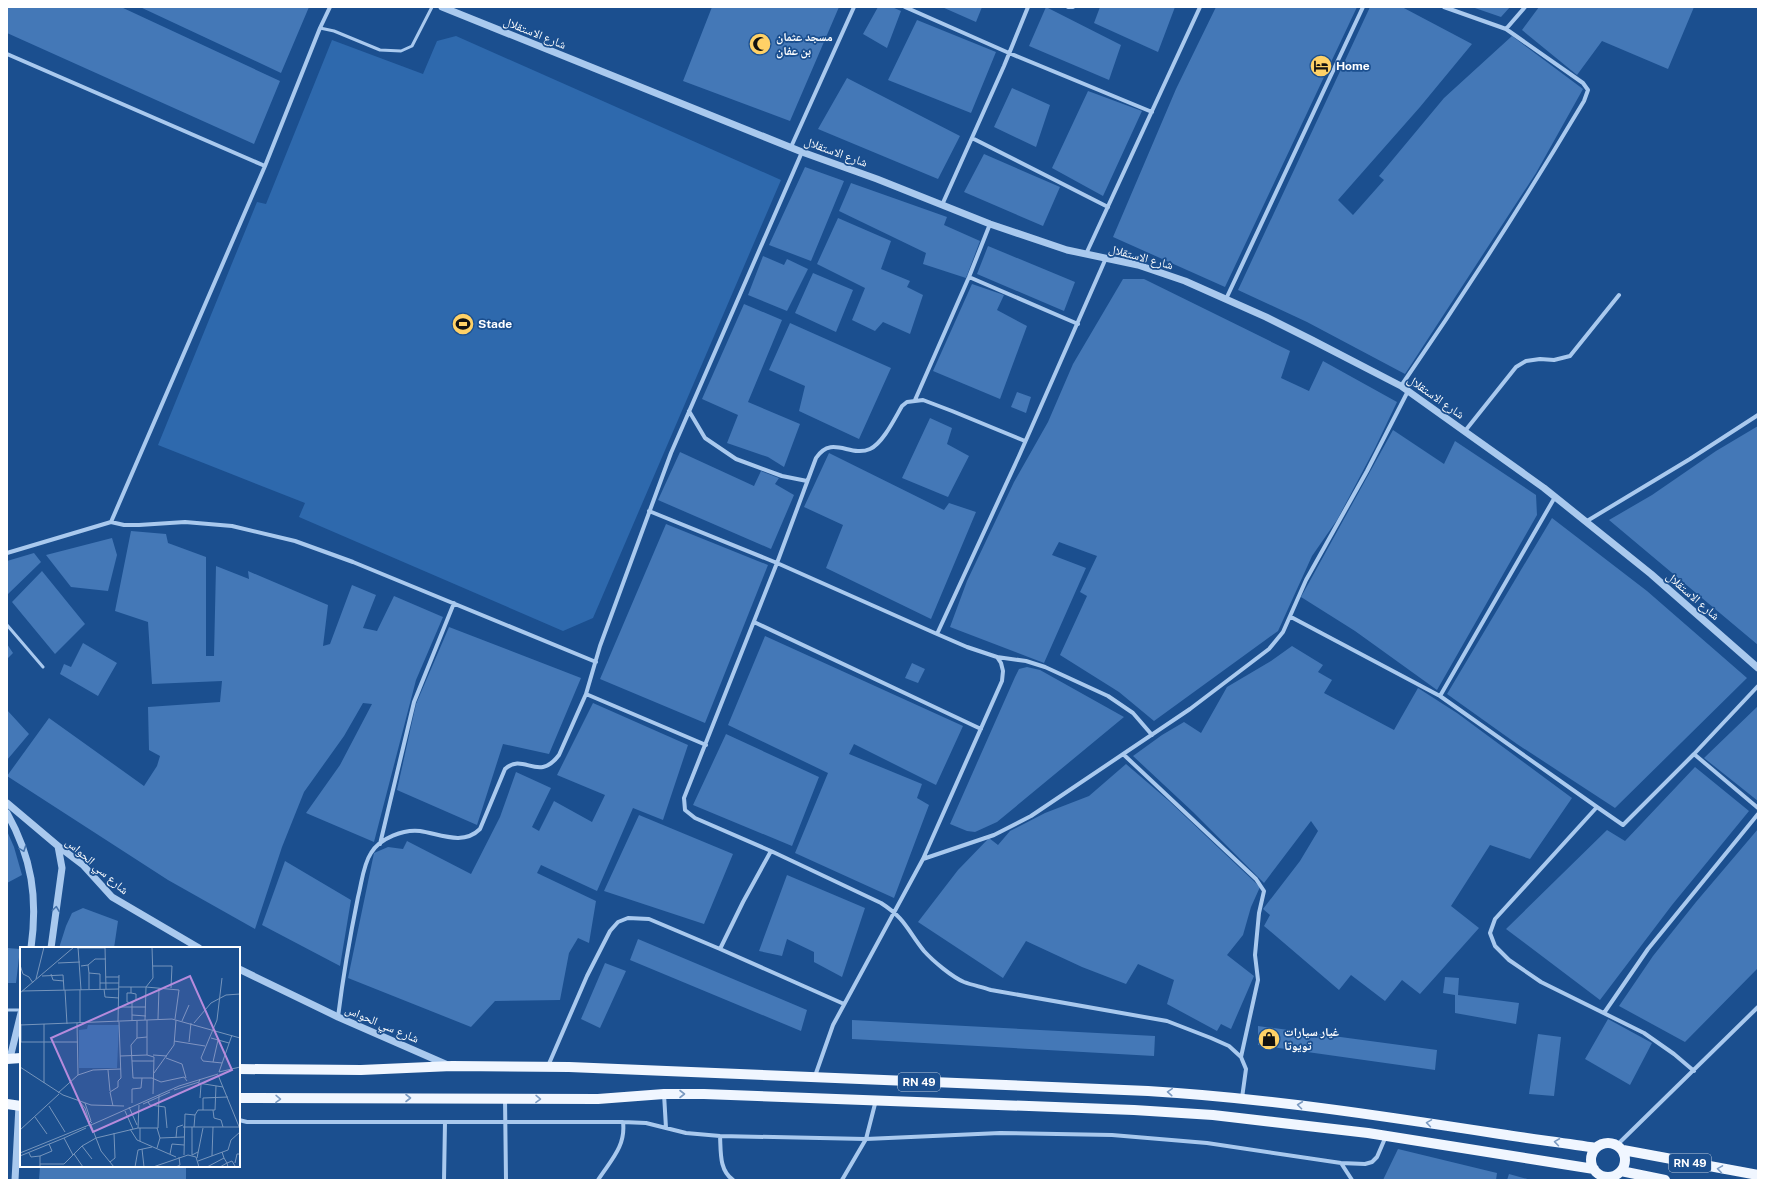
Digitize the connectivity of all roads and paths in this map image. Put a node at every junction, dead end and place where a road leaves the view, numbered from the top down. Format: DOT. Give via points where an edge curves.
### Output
graph roads {
  1 [pos="330,7"];
  2 [pos="432,7"];
  3 [pos="442,7"];
  4 [pos="854,7"];
  5 [pos="905,7"];
  6 [pos="1028,7"];
  7 [pos="1068,7"];
  8 [pos="1073,7"];
  9 [pos="1200,7"];
  10 [pos="1363,7"];
  11 [pos="1444,7"];
  12 [pos="1525,7"];
  13 [pos="320,28"];
  14 [pos="1506,30"];
  15 [pos="1009,53"];
  16 [pos="7,54"];
  17 [pos="1152,112"];
  18 [pos="972,138"];
  19 [pos="791,147"];
  20 [pos="802,152"];
  21 [pos="265,166"];
  22 [pos="942,205"];
  23 [pos="1108,207"];
  24 [pos="990,224"];
  25 [pos="1086,254"];
  26 [pos="1106,258"];
  27 [pos="969,277"];
  28 [pos="1619,295"];
  29 [pos="1226,299"];
  30 [pos="1078,324"];
  31 [pos="1401,386"];
  32 [pos="1408,391"];
  33 [pos="915,400"];
  34 [pos="689,411"];
  35 [pos="1758,415"];
  36 [pos="1465,431"];
  37 [pos="1025,441"];
  38 [pos="807,481"];
  39 [pos="1556,497"];
  40 [pos="649,511"];
  41 [pos="1587,521"];
  42 [pos="111,522"];
  43 [pos="7,553"];
  44 [pos="777,563"];
  45 [pos="454,603"];
  46 [pos="1291,617"];
  47 [pos="754,622"];
  48 [pos="7,625"];
  49 [pos="937,634"];
  50 [pos="997,657"];
  51 [pos="596,662"];
  52 [pos="43,667"];
  53 [pos="1758,668"];
  54 [pos="1758,686"];
  55 [pos="586,694"];
  56 [pos="1440,696"];
  57 [pos="981,729"];
  58 [pos="1152,735"];
  59 [pos="706,745"];
  60 [pos="1123,754"];
  61 [pos="1694,754"];
  62 [pos="7,803"];
  63 [pos="1597,807"];
  64 [pos="1758,808"];
  65 [pos="7,813"];
  66 [pos="1758,814"];
  67 [pos="380,844"];
  68 [pos="58,846"];
  69 [pos="771,852"];
  70 [pos="923,859"];
  71 [pos="895,912"];
  72 [pos="31,947"];
  73 [pos="51,947"];
  74 [pos="197,947"];
  75 [pos="720,949"];
  76 [pos="240,969"];
  77 [pos="844,1004"];
  78 [pos="1758,1007"];
  79 [pos="7,1010"];
  80 [pos="20,1012"];
  81 [pos="1604,1013"];
  82 [pos="20,1016"];
  83 [pos="338,1017"];
  84 [pos="20,1058"];
  85 [pos="1241,1058"];
  86 [pos="9,1059"];
  87 [pos="452,1066"];
  88 [pos="548,1067"];
  89 [pos="240,1069"];
  90 [pos="1694,1071"];
  91 [pos="815,1077"];
  92 [pos="664,1094"];
  93 [pos="240,1098"];
  94 [pos="505,1098"];
  95 [pos="1242,1098"];
  96 [pos="876,1100"];
  97 [pos="7,1104"];
  98 [pos="20,1106"];
  99 [pos="240,1120"];
  100 [pos="445,1122"];
  101 [pos="506,1122"];
  102 [pos="623,1122"];
  103 [pos="666,1128"];
  104 [pos="720,1136"];
  105 [pos="1386,1136"];
  106 [pos="866,1139"];
  107 [pos="1620,1147"];
  108 [pos="1596,1148"];
  109 [pos="1341,1163"];
  110 [pos="1621,1171"];
  111 [pos="1598,1175"];
  112 [pos="1758,1175"];
  113 [pos="15,1180"];
  114 [pos="444,1180"];
  115 [pos="506,1180"];
  116 [pos="598,1180"];
  117 [pos="733,1180"];
  118 [pos="842,1180"];
  119 [pos="1352,1180"];
  120 [pos="1665,1180"];
  1 -- 13 [label="street"];
  2 -- 13 [label="lane" via="412,46 401,51 380,50 334,31"];
  3 -- 19 [label="street, شارع الاستقلال"];
  4 -- 19 [label="street"];
  5 -- 15 [label="street"];
  6 -- 15 [label="street"];
  7 -- 8 [label="street"];
  9 -- 17 [label="street"];
  10 -- 29 [label="street"];
  11 -- 14 [label="street"];
  12 -- 14 [label="street"];
  13 -- 21 [label="street"];
  14 -- 31 [label="street" via="1587,86 1587,94 1542,171"];
  15 -- 17 [label="street"];
  15 -- 18 [label="street"];
  16 -- 21 [label="street"];
  17 -- 23 [label="street"];
  18 -- 22 [label="street"];
  18 -- 23 [label="street"];
  19 -- 20 [label="street, شارع الاستقلال"];
  20 -- 22 [label="street, شارع الاستقلال"];
  20 -- 34 [label="street"];
  21 -- 42 [label="street"];
  22 -- 24 [label="street, شارع الاستقلال"];
  23 -- 25 [label="street"];
  24 -- 25 [label="street, شارع الاستقلال" via="1033,240"];
  24 -- 27 [label="street"];
  25 -- 26 [label="street, شارع الاستقلال"];
  26 -- 29 [label="street, شارع الاستقلال" via="1138,265 1185,281"];
  26 -- 30 [label="street"];
  27 -- 30 [label="street"];
  27 -- 33 [label="street"];
  28 -- 36 [label="street" via="1570,356 1554,360 1526,361 1516,367"];
  29 -- 31 [label="street, شارع الاستقلال"];
  30 -- 37 [label="street"];
  31 -- 32 [label="street, شارع الاستقلال"];
  32 -- 36 [label="street, شارع الاستقلال"];
  32 -- 46 [label="street" via="1306,580"];
  33 -- 37 [label="street" via="923,400 952,410"];
  33 -- 38 [label="street" via="902,406 880,441 870,449 856,451 830,446 821,450"];
  34 -- 38 [label="street" via="705,438 736,459 782,476"];
  34 -- 40 [label="street"];
  35 -- 41 [label="street" via="1690,460"];
  36 -- 39 [label="street, شارع الاستقلال"];
  37 -- 49 [label="street"];
  38 -- 44 [label="street"];
  39 -- 41 [label="street, شارع الاستقلال"];
  39 -- 56 [label="street"];
  40 -- 44 [label="street"];
  40 -- 51 [label="street"];
  41 -- 53 [label="street, شارع الاستقلال"];
  42 -- 43 [label="street"];
  42 -- 45 [label="street" via="139,525 185,522 232,526 265,533 353,562"];
  44 -- 47 [label="street"];
  44 -- 49 [label="street"];
  45 -- 51 [label="street"];
  45 -- 67 [label="street" via="414,702"];
  46 -- 56 [label="street"];
  46 -- 58 [label="street" via="1284,632 1269,649"];
  47 -- 57 [label="street"];
  47 -- 59 [label="street"];
  48 -- 52 [label="lane"];
  49 -- 50 [label="street"];
  50 -- 57 [label="street" via="1003,671 1002,681"];
  50 -- 58 [label="street" via="1045,667 1108,696 1133,713"];
  51 -- 55 [label="street"];
  54 -- 61 [label="street"];
  55 -- 59 [label="street"];
  55 -- 67 [label="street" via="554,762 547,767 538,768 517,763 510,764 505,769 477,833 458,838 413,830 400,833"];
  56 -- 63 [label="street"];
  57 -- 70 [label="street"];
  58 -- 60 [label="street"];
  59 -- 69 [label="street" via="684,798 685,810 696,818"];
  60 -- 70 [label="street" via="1016,825 981,840"];
  60 -- 85 [label="street" via="1256,879 1264,891 1255,955 1258,980"];
  61 -- 63 [label="street" via="1623,825"];
  61 -- 64 [label="street"];
  62 -- 68 [label="street, شارع سي الحواس"];
  63 -- 81 [label="street" via="1496,918 1490,932 1495,946 1509,960 1541,982"];
  65 -- 72 [label="street, one-way" via="30,870 34,899"];
  66 -- 81 [label="street" via="1648,950"];
  67 -- 83 [label="street" via="372,852 364,869"];
  73 -- 68 [label="street, one-way" via="62,868"];
  68 -- 74 [label="street, شارع سي الحواس" via="83,865 112,896"];
  69 -- 71 [label="street" via="881,903"];
  69 -- 75 [label="street"];
  70 -- 71 [label="street"];
  71 -- 77 [label="street"];
  71 -- 85 [label="street" via="906,923 924,951 938,965 962,981 998,992 1167,1021 1229,1046"];
  75 -- 77 [label="street"];
  75 -- 88 [label="street" via="649,919 628,918 618,922 610,931 587,976"];
  76 -- 83 [label="street, شارع سي الحواس"];
  77 -- 91 [label="street"];
  78 -- 90 [label="street"];
  79 -- 80 [label="lane"];
  81 -- 90 [label="street" via="1644,1033"];
  82 -- 86 [label="street"];
  83 -- 87 [label="street, شارع سي الحواس"];
  84 -- 86 [label="main road"];
  85 -- 95 [label="street" via="1246,1070"];
  87 -- 88 [label="main road, RN 49"];
  87 -- 89 [label="main road, RN 49" via="361,1070"];
  88 -- 91 [label="main road, RN 49"];
  90 -- 107 [label="street"];
  95 -- 91 [label="main road, RN 49, one-way" via="1141,1090"];
  94 -- 92 [label="main road, RN 49, one-way" via="598,1099"];
  92 -- 96 [label="main road, RN 49, one-way"];
  92 -- 103 [label="street"];
  93 -- 94 [label="main road, RN 49, one-way"];
  94 -- 101 [label="street"];
  108 -- 95 [label="main road, RN 49, one-way" via="1387,1116"];
  96 -- 105 [label="main road, RN 49" via="1213,1115"];
  96 -- 106 [label="street"];
  97 -- 98 [label="main road"];
  98 -- 113 [label="street"];
  99 -- 100 [label="street"];
  100 -- 101 [label="street"];
  100 -- 114 [label="street"];
  101 -- 102 [label="street"];
  101 -- 115 [label="street"];
  102 -- 103 [label="street" via="646,1122"];
  102 -- 116 [label="street" via="624,1134 619,1148"];
  103 -- 104 [label="street" via="686,1133"];
  104 -- 106 [label="street"];
  104 -- 117 [label="street" via="722,1164"];
  105 -- 109 [label="street" via="1377,1157 1372,1162"];
  105 -- 111 [label="main road, RN 49"];
  106 -- 109 [label="street" via="1000,1133 1112,1135 1208,1143"];
  106 -- 118 [label="street"];
  107 -- 108 [label="main road, RN 49" via="1610,1142"];
  107 -- 110 [label="main road" via="1626,1157"];
  112 -- 107 [label="main road, RN 49, one-way"];
  108 -- 111 [label="main road" via="1591,1162"];
  109 -- 119 [label="street"];
  110 -- 111 [label="main road, RN 49" via="1615,1176"];
  110 -- 120 [label="main road, RN 49"];
}
